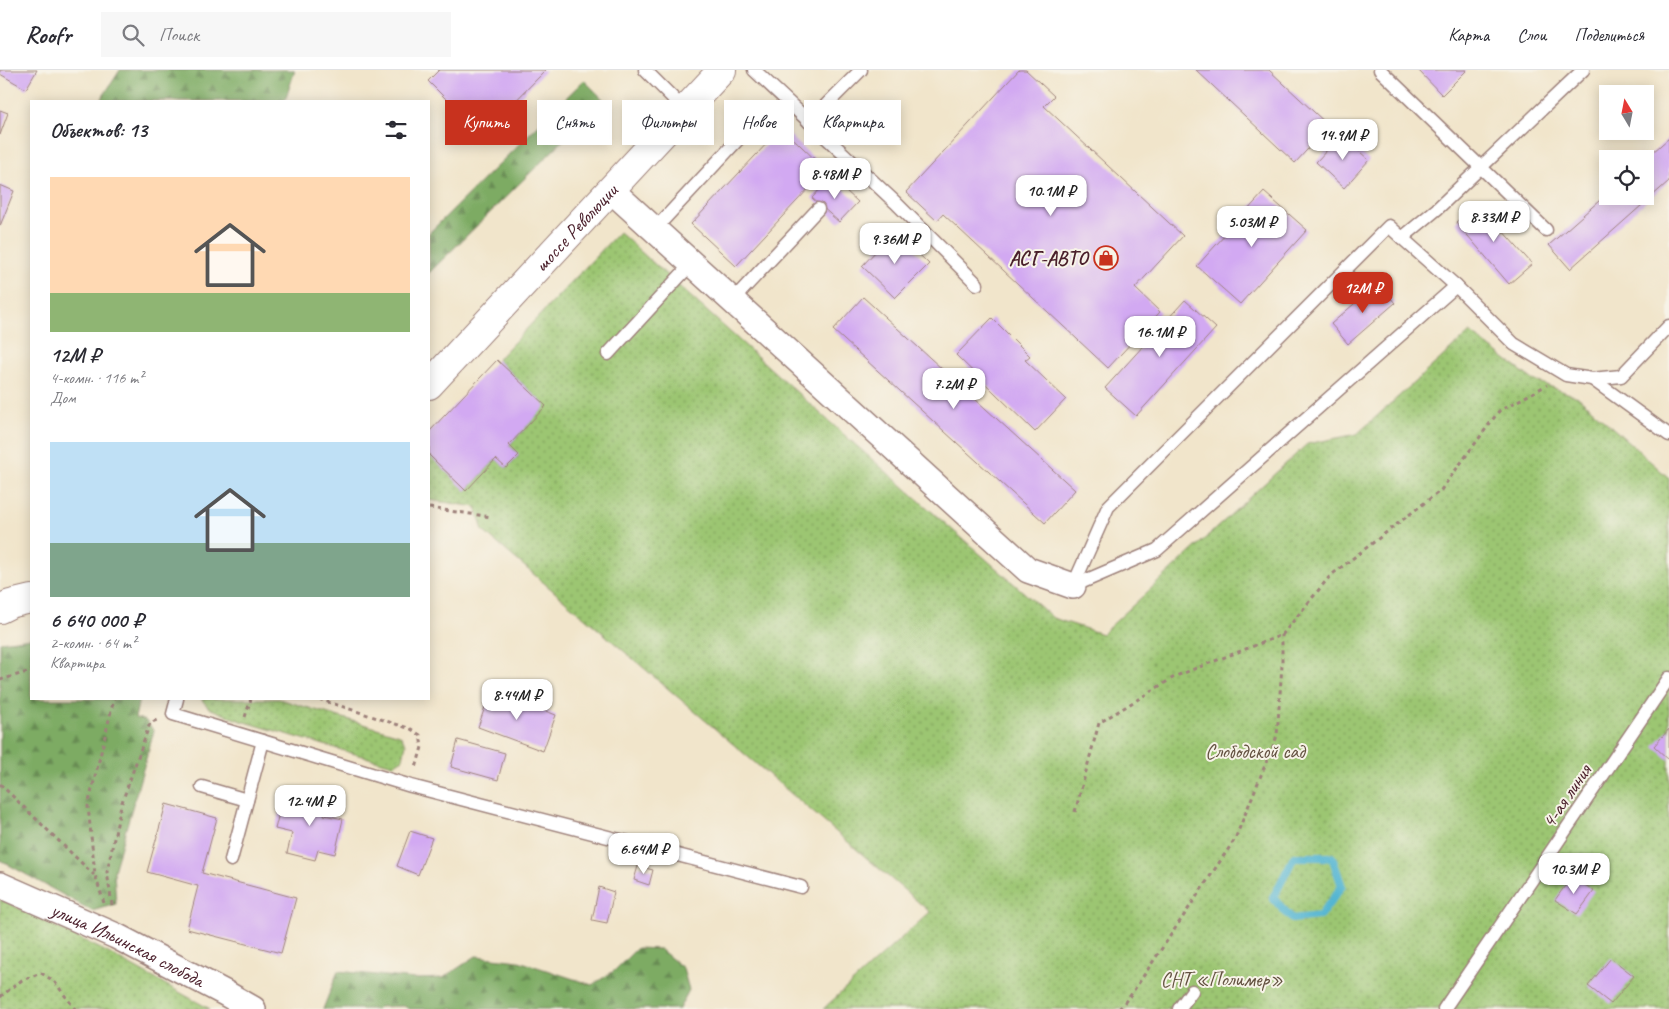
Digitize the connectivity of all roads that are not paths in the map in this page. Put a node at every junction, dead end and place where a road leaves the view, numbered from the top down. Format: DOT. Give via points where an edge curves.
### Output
graph roads {
  1 [pos="645,70"];
  2 [pos="722,70"];
  3 [pos="754,70"];
  4 [pos="861,70"];
  5 [pos="1380,70"];
  6 [pos="1583,70"];
  7 [pos="675,100"];
  8 [pos="694,100"];
  9 [pos="831,100"];
  10 [pos="804,117"];
  11 [pos="653,145"];
  12 [pos="733,145"];
  13 [pos="833,145"];
  14 [pos="1480,168"];
  15 [pos="611,190"];
  16 [pos="818,209"];
  17 [pos="654,230"];
  18 [pos="1546,230"];
  19 [pos="1402,238"];
  20 [pos="691,264"];
  21 [pos="977,284"];
  22 [pos="1456,286"];
  23 [pos="732,301"];
  24 [pos="1669,326"];
  25 [pos="608,354"];
  26 [pos="1592,379"];
  27 [pos="430,384"];
  28 [pos="1669,435"];
  29 [pos="1073,586"];
  30 [pos="1669,678"];
  31 [pos="177,700"];
  32 [pos="263,741"];
  33 [pos="202,787"];
  34 [pos="247,800"];
  35 [pos="231,860"];
  36 [pos="0,885"];
  37 [pos="801,887"];
  38 [pos="1192,991"];
  39 [pos="253,1009"];
  40 [pos="1179,1009"];
  41 [pos="1444,1009"];
  1 -- 7 [label="lane"];
  2 -- 8 [label="main road, шоссе Революции"];
  3 -- 10 [label="lane"];
  4 -- 9 [label="lane"];
  5 -- 14 [label="lane"];
  6 -- 14 [label="lane"];
  11 -- 15 [label="main road, шоссе Революции"];
  12 -- 17 [label="lane"];
  13 -- 21 [label="lane"];
  14 -- 18 [label="lane"];
  14 -- 19 [label="lane"];
  15 -- 17 [label="street"];
  15 -- 27 [label="main road, шоссе Революции"];
  16 -- 23 [label="lane"];
  17 -- 20 [label="street"];
  19 -- 22 [label="lane"];
  19 -- 29 [label="lane" via="1388,226 1108,507"];
  20 -- 23 [label="street"];
  20 -- 25 [label="lane"];
  22 -- 26 [label="lane" via="1514,344 1566,374"];
  22 -- 29 [label="lane" via="1157,550"];
  23 -- 29 [label="street" via="1028,570"];
  24 -- 26 [label="lane" via="1621,376"];
  26 -- 28 [label="lane"];
  30 -- 41 [label="lane, 4-ая линия"];
  31 -- 32 [label="lane" via="173,714"];
  32 -- 34 [label="lane"];
  32 -- 37 [label="lane" via="411,786"];
  33 -- 34 [label="lane"];
  34 -- 35 [label="lane"];
  36 -- 39 [label="street, улица Ильинская слобода" via="116,936"];
  38 -- 40 [label="lane"];
}
